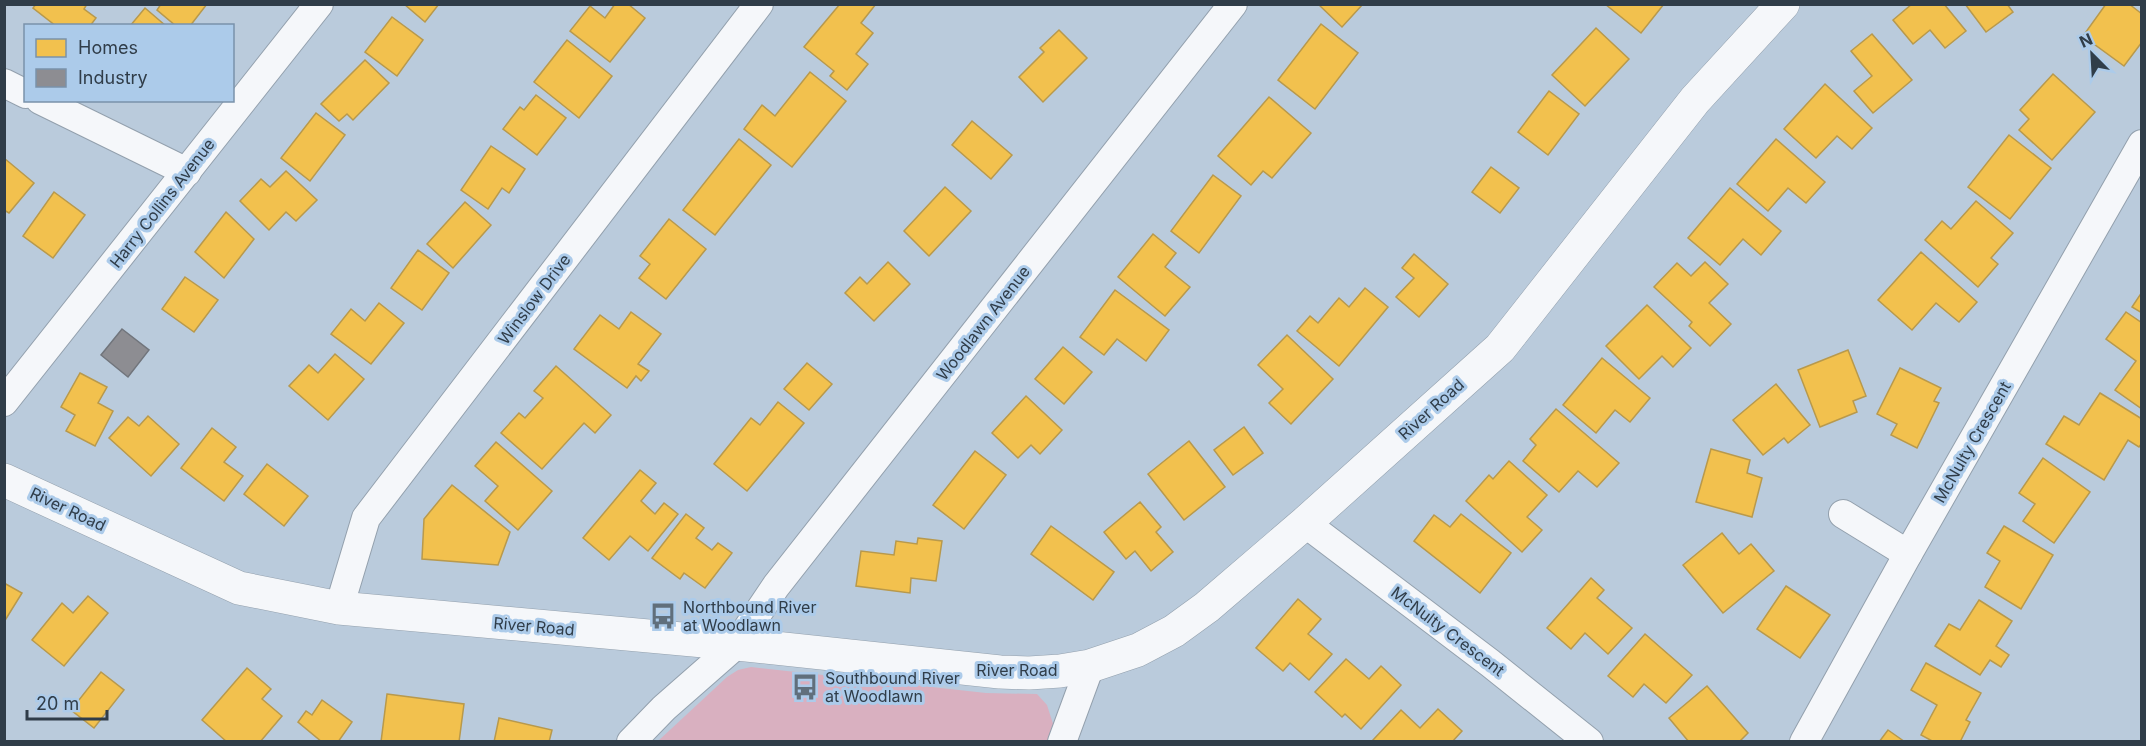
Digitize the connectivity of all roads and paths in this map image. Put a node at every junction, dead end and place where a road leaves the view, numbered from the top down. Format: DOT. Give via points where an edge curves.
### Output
graph roads {
  1 [pos="319,4"];
  2 [pos="759,4"];
  3 [pos="1233,4"];
  4 [pos="1783,4"];
  5 [pos="4,83"];
  6 [pos="24,93"];
  7 [pos="44,102"];
  8 [pos="2142,144"];
  9 [pos="187,172"];
  10 [pos="4,402"];
  11 [pos="4,480"];
  12 [pos="1844,514"];
  13 [pos="1305,523"];
  14 [pos="1908,554"];
  15 [pos="339,608"];
  16 [pos="737,644"];
  17 [pos="1090,666"];
  18 [pos="631,741"];
  19 [pos="1062,741"];
  20 [pos="1589,741"];
  21 [pos="1804,741"];
  1 -- 9 [label="street, Harry Collins Avenue"];
  2 -- 15 [label="street, Winslow Drive" via="366,518"];
  3 -- 16 [label="street, Woodlawn Avenue" via="783,577"];
  4 -- 13 [label="street, River Road" via="1695,100 1500,348"];
  5 -- 6 [label="street"];
  7 -- 9 [label="street"];
  8 -- 14 [label="street, McNulty Crescent"];
  9 -- 10 [label="street, Harry Collins Avenue"];
  11 -- 15 [label="street, River Road" via="239,588"];
  12 -- 14 [label="street"];
  13 -- 17 [label="street, River Road" via="1174,631 1138,650"];
  13 -- 20 [label="street, McNulty Crescent"];
  14 -- 21 [label="street, McNulty Crescent"];
  15 -- 16 [label="street, River Road"];
  16 -- 17 [label="street, River Road" via="1029,674"];
  16 -- 18 [label="street, Woodlawn Avenue"];
  17 -- 19 [label="street"];
}
